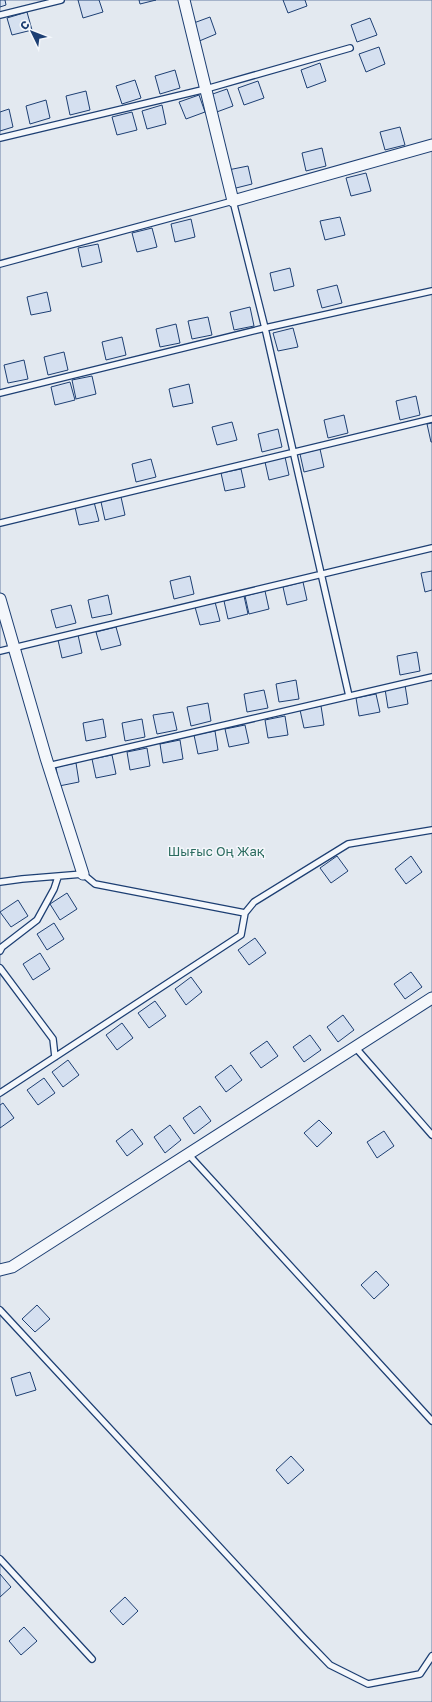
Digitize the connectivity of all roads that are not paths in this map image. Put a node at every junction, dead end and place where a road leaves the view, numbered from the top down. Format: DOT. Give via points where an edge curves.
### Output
graph roads {
  1 [pos="61,0"];
  2 [pos="184,0"];
  3 [pos="0,15"];
  4 [pos="350,48"];
  5 [pos="206,89"];
  6 [pos="0,138"];
  7 [pos="432,145"];
  8 [pos="233,201"];
  9 [pos="0,264"];
  10 [pos="432,290"];
  11 [pos="265,328"];
  12 [pos="0,393"];
  13 [pos="432,419"];
  14 [pos="292,453"];
  15 [pos="0,523"];
  16 [pos="432,548"];
  17 [pos="320,575"];
  18 [pos="0,599"];
  19 [pos="15,648"];
  20 [pos="0,651"];
  21 [pos="432,676"];
  22 [pos="349,696"];
  23 [pos="48,766"];
  24 [pos="432,830"];
  25 [pos="83,874"];
  26 [pos="58,877"];
  27 [pos="0,882"];
  28 [pos="245,913"];
  29 [pos="0,950"];
  30 [pos="0,968"];
  31 [pos="432,998"];
  32 [pos="355,1047"];
  33 [pos="56,1057"];
  34 [pos="0,1093"];
  35 [pos="432,1135"];
  36 [pos="188,1154"];
  37 [pos="0,1270"];
  38 [pos="0,1310"];
  39 [pos="432,1421"];
  40 [pos="0,1559"];
  41 [pos="432,1656"];
  42 [pos="92,1659"];
  1 -- 3 [label="lane"];
  2 -- 5 [label="street"];
  4 -- 5 [label="lane"];
  5 -- 6 [label="lane"];
  5 -- 8 [label="street"];
  7 -- 8 [label="street"];
  8 -- 9 [label="lane"];
  8 -- 11 [label="lane"];
  10 -- 11 [label="lane"];
  11 -- 12 [label="lane"];
  11 -- 14 [label="lane"];
  13 -- 14 [label="lane"];
  14 -- 15 [label="lane"];
  14 -- 17 [label="lane"];
  16 -- 17 [label="lane"];
  17 -- 19 [label="lane"];
  17 -- 22 [label="lane"];
  18 -- 19 [label="street"];
  19 -- 20 [label="lane"];
  19 -- 23 [label="street"];
  21 -- 22 [label="lane"];
  22 -- 23 [label="lane"];
  23 -- 25 [label="street"];
  24 -- 28 [label="lane" via="348,844 254,902"];
  25 -- 26 [label="lane"];
  25 -- 28 [label="lane" via="95,884"];
  26 -- 27 [label="lane" via="22,878"];
  26 -- 29 [label="lane" via="37,920"];
  28 -- 33 [label="lane" via="241,935"];
  30 -- 33 [label="lane" via="53,1039"];
  31 -- 32 [label="street"];
  32 -- 35 [label="lane"];
  32 -- 36 [label="street"];
  33 -- 34 [label="lane"];
  36 -- 37 [label="street" via="12,1267"];
  36 -- 39 [label="lane"];
  38 -- 41 [label="lane" via="330,1665 368,1684 420,1674"];
  40 -- 42 [label="lane"];
}
